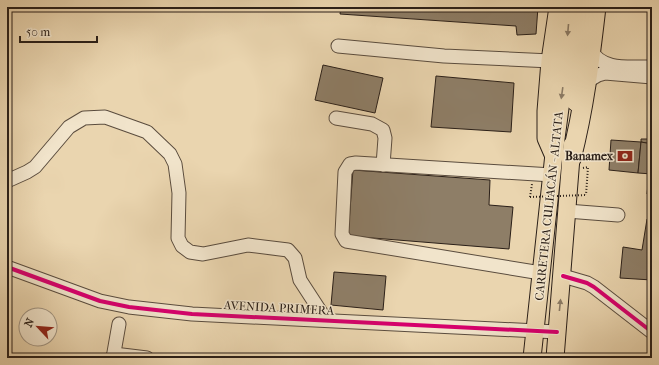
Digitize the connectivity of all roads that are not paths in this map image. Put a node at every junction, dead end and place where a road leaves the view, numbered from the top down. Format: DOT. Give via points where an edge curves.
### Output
graph roads {
  1 [pos="558,7"];
  2 [pos="570,7"];
  3 [pos="584,7"];
  4 [pos="596,7"];
  5 [pos="338,46"];
  6 [pos="572,55"];
  7 [pos="652,67"];
  8 [pos="652,77"];
  9 [pos="588,81"];
  10 [pos="336,118"];
  11 [pos="571,160"];
  12 [pos="383,165"];
  13 [pos="552,175"];
  14 [pos="7,181"];
  15 [pos="567,211"];
  16 [pos="618,216"];
  17 [pos="7,267"];
  18 [pos="541,273"];
  19 [pos="563,276"];
  20 [pos="326,320"];
  21 [pos="119,324"];
  22 [pos="535,331"];
  23 [pos="557,332"];
  24 [pos="652,332"];
  25 [pos="113,356"];
  26 [pos="147,358"];
  27 [pos="532,358"];
  28 [pos="555,358"];
  1 -- 6 [label="highway"];
  2 -- 6 [label="main road, one-way"];
  3 -- 6 [label="main road"];
  4 -- 6 [label="highway"];
  5 -- 6 [label="street" via="444,56"];
  6 -- 7 [label="street" via="607,64"];
  6 -- 9 [label="highway"];
  11 -- 6 [label="main road, CARRETERA CULIACÁN - ALTATA, one-way"];
  6 -- 11 [label="highway" via="547,126 547,138"];
  8 -- 9 [label="street" via="605,73"];
  9 -- 11 [label="highway"];
  10 -- 12 [label="street" via="372,124 384,130"];
  11 -- 13 [label="main road, CARRETERA CULIACÁN - ALTATA"];
  11 -- 15 [label="main road, CARRETERA CULIACÁN - ALTATA"];
  12 -- 13 [label="street"];
  12 -- 18 [label="street" via="353,163 346,169 342,234 344,240"];
  13 -- 18 [label="main road, CARRETERA CULIACÁN - ALTATA"];
  14 -- 20 [label="street" via="35,166 69,127 84,118 105,118 147,132 170,154 175,164 179,193 178,238 182,246 190,252 203,254 248,245 288,250 296,258 300,280"];
  15 -- 16 [label="street"];
  15 -- 19 [label="main road, CARRETERA CULIACÁN - ALTATA"];
  17 -- 20 [label="street, AVENIDA PRIMERA" via="116,305 192,314"];
  18 -- 22 [label="main road, CARRETERA CULIACÁN - ALTATA"];
  23 -- 19 [label="main road, CARRETERA CULIACÁN - ALTATA, one-way"];
  19 -- 24 [label="street" via="594,287"];
  20 -- 22 [label="street, AVENIDA PRIMERA"];
  21 -- 25 [label="street"];
  22 -- 23 [label="street, AVENIDA PRIMERA"];
  22 -- 27 [label="main road, CARRETERA CULIACÁN - ALTATA"];
  23 -- 28 [label="main road, CARRETERA CULIACÁN - ALTATA"];
  25 -- 26 [label="street"];
}
